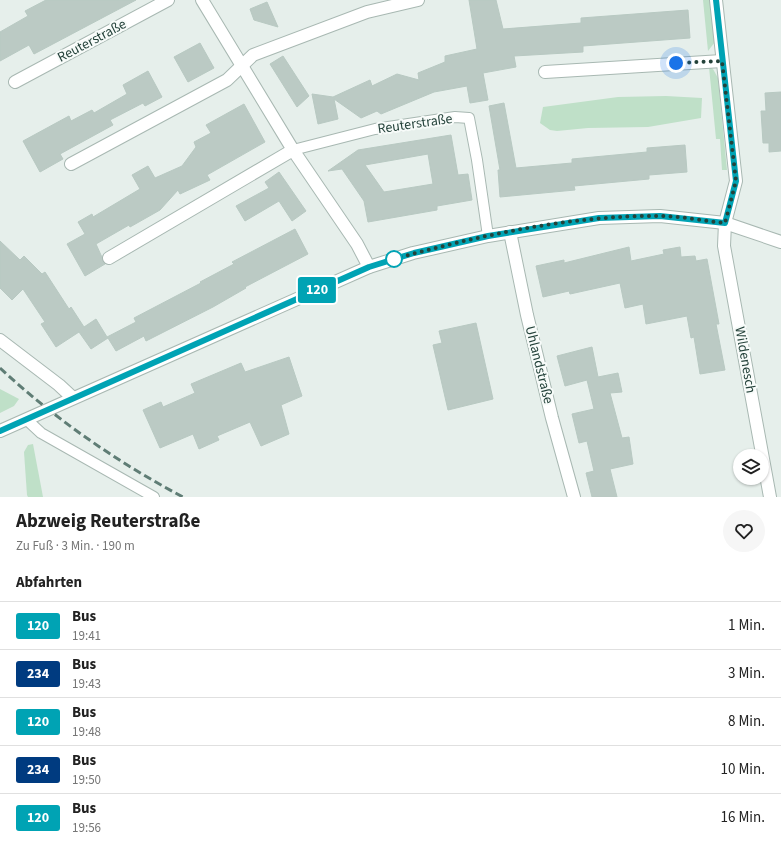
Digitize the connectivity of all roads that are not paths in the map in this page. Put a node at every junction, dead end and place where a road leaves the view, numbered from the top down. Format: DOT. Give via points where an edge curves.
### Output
graph roads {
  1 [pos="168,0"];
  2 [pos="202,0"];
  3 [pos="418,0"];
  4 [pos="716,0"];
  5 [pos="722,61"];
  6 [pos="241,65"];
  7 [pos="545,72"];
  8 [pos="16,82"];
  9 [pos="293,150"];
  10 [pos="71,164"];
  11 [pos="725,223"];
  12 [pos="510,232"];
  13 [pos="488,236"];
  14 [pos="781,242"];
  15 [pos="109,258"];
  16 [pos="369,267"];
  17 [pos="0,340"];
  18 [pos="74,398"];
  19 [pos="26,419"];
  20 [pos="0,431"];
  21 [pos="154,497"];
  22 [pos="574,497"];
  23 [pos="770,497"];
  1 -- 8 [label="street, Reuterstraße"];
  2 -- 6 [label="street"];
  3 -- 6 [label="street" via="360,15 253,55"];
  4 -- 5 [label="street, Wildenesch"];
  5 -- 7 [label="street"];
  5 -- 11 [label="street, Wildenesch" via="736,181"];
  6 -- 9 [label="street"];
  6 -- 10 [label="street" via="227,80"];
  9 -- 13 [label="lane, Reuterstraße" via="375,129 455,117 469,118"];
  9 -- 15 [label="street, Reuterstraße"];
  9 -- 16 [label="street" via="357,244"];
  11 -- 12 [label="street" via="660,216 599,218"];
  11 -- 14 [label="street"];
  11 -- 23 [label="street, Wildenesch" via="724,246"];
  12 -- 13 [label="street"];
  12 -- 22 [label="street, Uhlandstraße" via="527,315"];
  13 -- 16 [label="street" via="414,253"];
  16 -- 18 [label="street"];
  17 -- 18 [label="street"];
  18 -- 19 [label="street"];
  19 -- 20 [label="street"];
  19 -- 21 [label="lane" via="41,433"];
}
